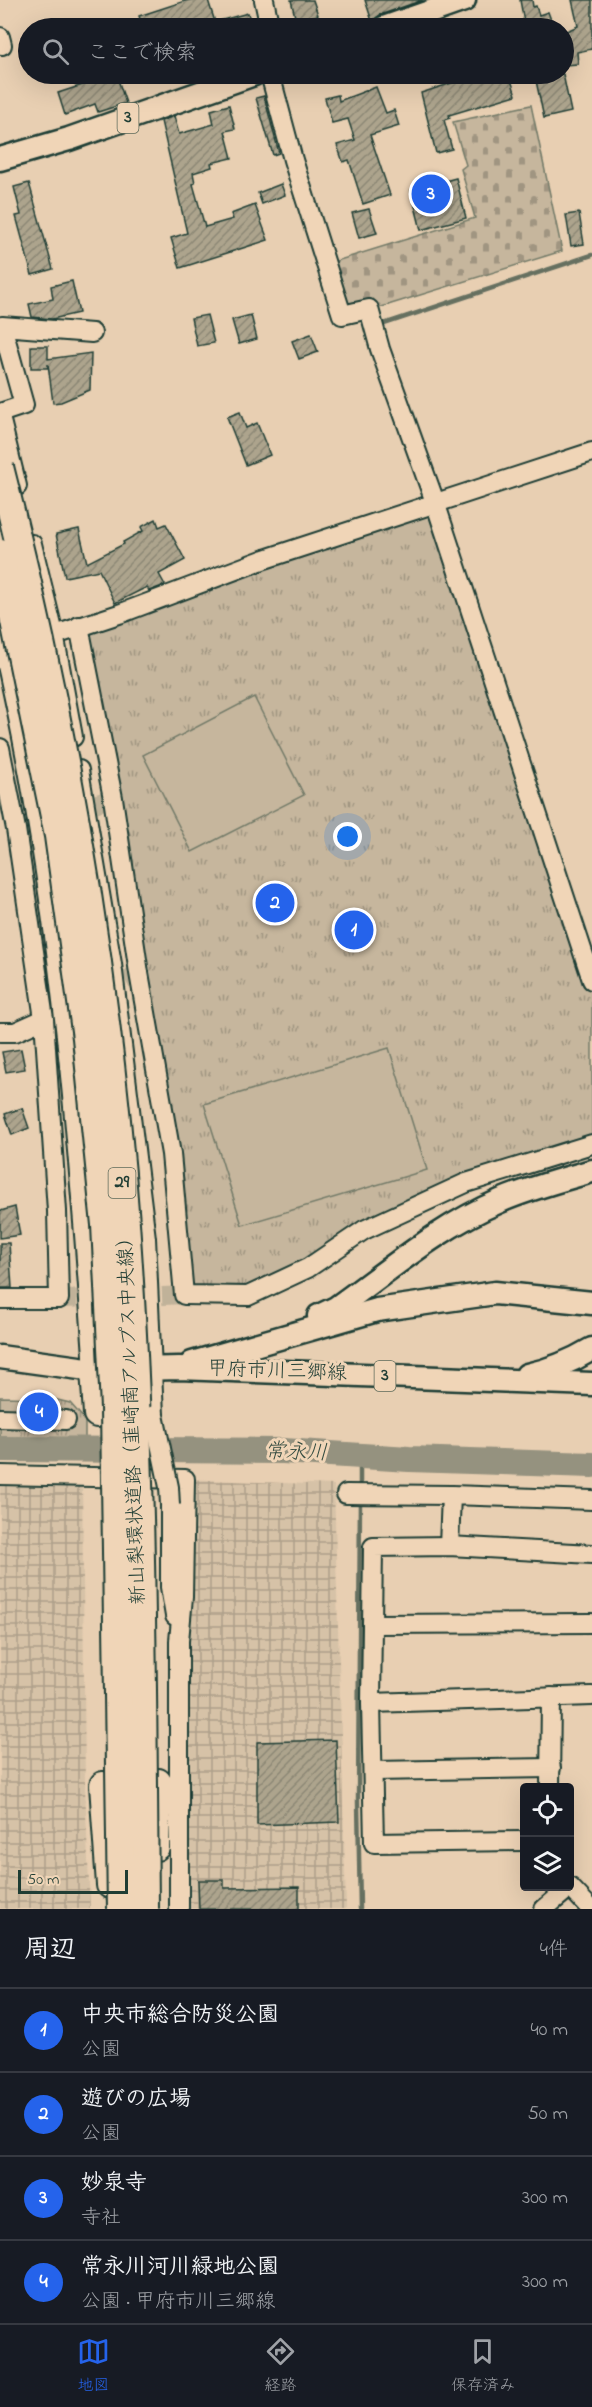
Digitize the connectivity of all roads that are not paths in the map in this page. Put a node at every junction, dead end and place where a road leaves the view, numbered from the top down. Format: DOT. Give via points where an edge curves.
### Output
graph roads {
  1 [pos="264,0"];
  2 [pos="464,0"];
  3 [pos="268,18"];
  4 [pos="413,18"];
  5 [pos="226,84"];
  6 [pos="273,84"];
  7 [pos="0,159"];
  8 [pos="92,333"];
  9 [pos="0,415"];
  10 [pos="592,452"];
  11 [pos="0,467"];
  12 [pos="435,502"];
  13 [pos="0,553"];
  14 [pos="79,626"];
  15 [pos="54,634"];
  16 [pos="0,635"];
  17 [pos="2,655"];
  18 [pos="0,748"];
  19 [pos="8,832"];
  20 [pos="592,980"];
  21 [pos="44,1019"];
  22 [pos="0,1032"];
  23 [pos="592,1144"];
  24 [pos="592,1172"];
  25 [pos="0,1299"];
  26 [pos="592,1303"];
  27 [pos="261,1344"];
  28 [pos="592,1349"];
  29 [pos="0,1358"];
  30 [pos="179,1368"];
  31 [pos="152,1369"];
  32 [pos="94,1370"];
  33 [pos="498,1381"];
  34 [pos="592,1384"];
  35 [pos="154,1415"];
  36 [pos="0,1418"];
  37 [pos="66,1420"];
  38 [pos="0,1475"];
  39 [pos="346,1494"];
  40 [pos="451,1495"];
  41 [pos="592,1500"];
  42 [pos="449,1546"];
  43 [pos="592,1554"];
  44 [pos="592,1623"];
  45 [pos="372,1624"];
  46 [pos="178,1641"];
  47 [pos="592,1696"];
  48 [pos="551,1697"];
  49 [pos="371,1703"];
  50 [pos="550,1768"];
  51 [pos="374,1771"];
  52 [pos="550,1783"];
  53 [pos="520,1841"];
  54 [pos="111,1909"];
  55 [pos="121,1909"];
  56 [pos="145,1909"];
  57 [pos="154,1909"];
  58 [pos="179,1909"];
  59 [pos="544,1909"];
  60 [pos="591,1909"];
  1 -- 3 [label="street"];
  2 -- 4 [label="main road"];
  5 -- 7 [label="main road, 3"];
  6 -- 12 [label="street" via="342,315 369,309"];
  8 -- 9 [label="street" via="2,326 24,405"];
  9 -- 15 [label="street"];
  10 -- 12 [label="street"];
  11 -- 56 [label="highway, 新山梨環状道路（韮崎南アルプス中央線） / 29, bridge" via="39,628 78,829 118,1134 136,1402"];
  12 -- 14 [label="street"];
  12 -- 20 [label="street"];
  13 -- 55 [label="highway, 新山梨環状道路（韮崎南アルプス中央線） / 29, bridge" via="58,836 86,1038 105,1225 114,1408"];
  14 -- 15 [label="street"];
  14 -- 23 [label="street" via="113,798 171,1154 184,1295 248,1296 308,1268 364,1230 466,1183"];
  15 -- 17 [label="street"];
  15 -- 31 [label="street" via="112,964 146,1238"];
  16 -- 17 [label="street"];
  17 -- 32 [label="street" via="25,757 53,930 73,1099"];
  18 -- 19 [label="street"];
  19 -- 21 [label="street"];
  21 -- 22 [label="street" via="15,1032"];
  21 -- 25 [label="street" via="59,1299"];
  24 -- 27 [label="main road, 甲府市川三郷線 / 3" via="499,1201 430,1240 336,1308"];
  26 -- 27 [label="main road, 甲府市川三郷線 / 3" via="495,1293 377,1310"];
  27 -- 30 [label="main road, 甲府市川三郷線 / 3"];
  28 -- 33 [label="main road" via="542,1372"];
  29 -- 32 [label="main road, 甲府市川三郷線 / 3"];
  30 -- 31 [label="main road, 甲府市川三郷線 / 3"];
  30 -- 33 [label="main road, 甲府市川三郷線 / 3"];
  31 -- 32 [label="main road, 甲府市川三郷線 / 3"];
  31 -- 35 [label="street"];
  32 -- 54 [label="highway" via="103,1785"];
  33 -- 34 [label="main road, 甲府市川三郷線 / 3"];
  35 -- 46 [label="street, bridge" via="169,1487 170,1587"];
  35 -- 57 [label="highway, bridge" via="158,1782"];
  36 -- 37 [label="street"];
  38 -- 46 [label="street" via="185,1479 183,1597"];
  39 -- 40 [label="street"];
  40 -- 41 [label="street"];
  40 -- 42 [label="street"];
  42 -- 43 [label="street"];
  42 -- 45 [label="street" via="373,1547"];
  44 -- 45 [label="street"];
  45 -- 49 [label="street"];
  46 -- 58 [label="street"];
  47 -- 48 [label="street"];
  48 -- 49 [label="street"];
  48 -- 50 [label="street"];
  49 -- 51 [label="street"];
  50 -- 51 [label="street"];
  50 -- 52 [label="street"];
  51 -- 53 [label="street" via="374,1843"];
  59 -- 60 [label="street" via="570,1887"];
}
